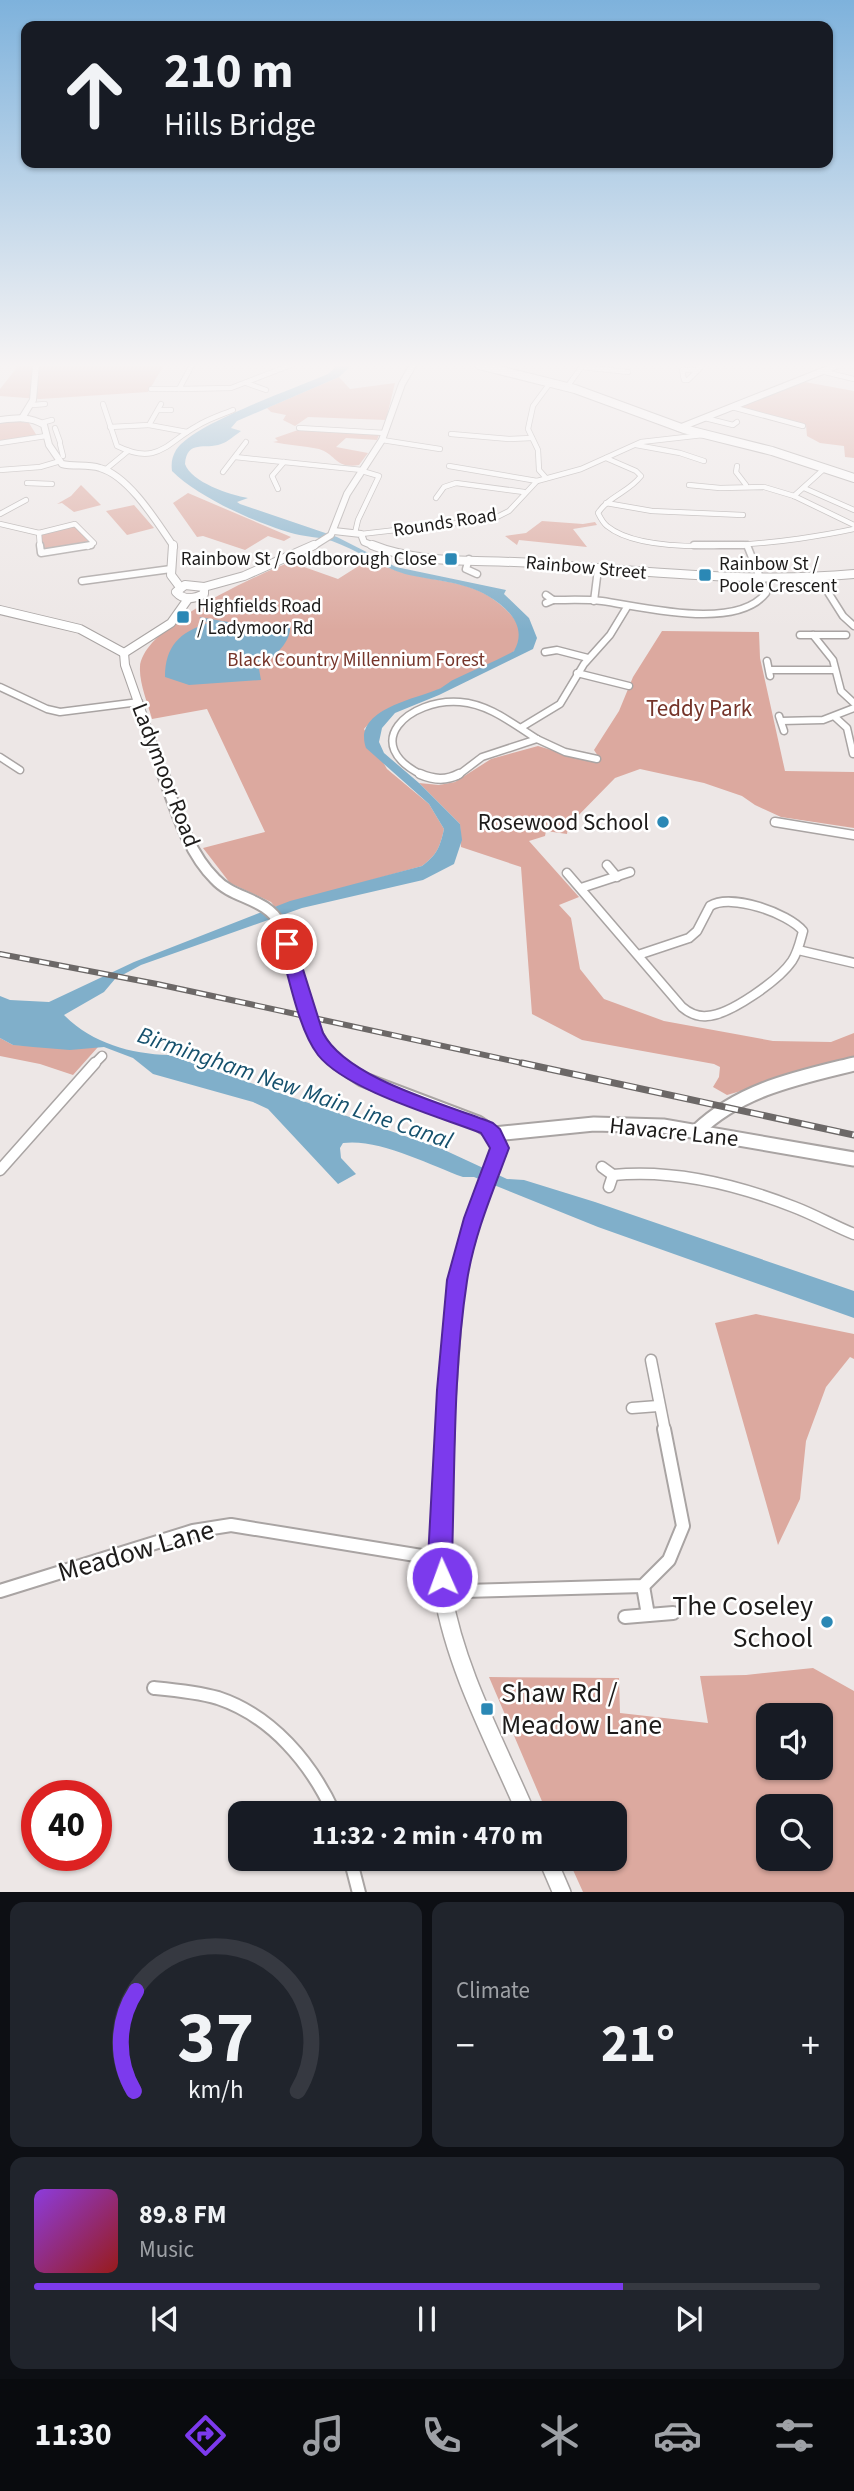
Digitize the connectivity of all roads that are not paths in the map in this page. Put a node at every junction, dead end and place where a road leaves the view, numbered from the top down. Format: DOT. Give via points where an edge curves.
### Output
graph roads {
  1 [pos="58,453"];
  2 [pos="63,453"];
  3 [pos="125,453"];
  4 [pos="238,453"];
  5 [pos="373,453"];
  6 [pos="538,453"];
  7 [pos="616,453"];
  8 [pos="681,453"];
  9 [pos="779,453"];
  10 [pos="235,457"];
  11 [pos="606,458"];
  12 [pos="704,461"];
  13 [pos="284,462"];
  14 [pos="449,466"];
  15 [pos="40,467"];
  16 [pos="825,468"];
  17 [pos="0,470"];
  18 [pos="105,470"];
  19 [pos="362,470"];
  20 [pos="223,471"];
  21 [pos="726,471"];
  22 [pos="546,478"];
  23 [pos="854,478"];
  24 [pos="537,481"];
  25 [pos="36,482"];
  26 [pos="285,482"];
  27 [pos="27,483"];
  28 [pos="52,484"];
  29 [pos="689,485"];
  30 [pos="746,485"];
  31 [pos="804,488"];
  32 [pos="524,492"];
  33 [pos="794,496"];
  34 [pos="436,498"];
  35 [pos="26,500"];
  36 [pos="606,503"];
  37 [pos="854,510"];
  38 [pos="0,514"];
  39 [pos="743,515"];
  40 [pos="0,524"];
  41 [pos="8,526"];
  42 [pos="854,527"];
  43 [pos="0,531"];
  44 [pos="39,533"];
  45 [pos="332,533"];
  46 [pos="358,533"];
  47 [pos="747,545"];
  48 [pos="469,559"];
  49 [pos="171,569"];
  50 [pos="598,569"];
  51 [pos="854,574"];
  52 [pos="464,575"];
  53 [pos="761,578"];
  54 [pos="819,578"];
  55 [pos="82,581"];
  56 [pos="180,587"];
  57 [pos="204,587"];
  58 [pos="188,599"];
  59 [pos="546,599"];
  60 [pos="594,601"];
  61 [pos="627,607"];
  62 [pos="0,610"];
  63 [pos="854,626"];
  64 [pos="800,635"];
  65 [pos="813,635"];
  66 [pos="846,635"];
  67 [pos="547,649"];
  68 [pos="124,653"];
  69 [pos="588,658"];
  70 [pos="767,661"];
  71 [pos="835,670"];
  72 [pos="577,673"];
  73 [pos="629,686"];
  74 [pos="0,687"];
  75 [pos="139,702"];
  76 [pos="854,706"];
  77 [pos="835,717"];
  78 [pos="522,727"];
  79 [pos="784,731"];
  80 [pos="539,738"];
  81 [pos="590,749"];
  82 [pos="853,750"];
  83 [pos="0,757"];
  84 [pos="583,757"];
  85 [pos="597,760"];
  86 [pos="20,770"];
  87 [pos="775,822"];
  88 [pos="854,835"];
  89 [pos="607,865"];
  90 [pos="630,872"];
  91 [pos="567,873"];
  92 [pos="617,877"];
  93 [pos="581,888"];
  94 [pos="799,950"];
  95 [pos="638,955"];
  96 [pos="854,963"];
  97 [pos="102,1056"];
  98 [pos="854,1064"];
  99 [pos="696,1131"];
  100 [pos="494,1134"];
  101 [pos="854,1159"];
  102 [pos="603,1167"];
  103 [pos="0,1170"];
  104 [pos="612,1175"];
  105 [pos="608,1188"];
  106 [pos="854,1234"];
  107 [pos="651,1360"];
  108 [pos="657,1406"];
  109 [pos="632,1408"];
  110 [pos="440,1559"];
  111 [pos="643,1586"];
  112 [pos="0,1591"];
  113 [pos="443,1594"];
  114 [pos="673,1613"];
  115 [pos="648,1615"];
  116 [pos="625,1617"];
  117 [pos="154,1688"];
  118 [pos="328,1801"];
  119 [pos="521,1801"];
  120 [pos="353,1871"];
  121 [pos="553,1871"];
  122 [pos="359,1892"];
  123 [pos="562,1892"];
  1 -- 15 [label="street"];
  2 -- 18 [label="street" via="73,467"];
  3 -- 18 [label="street"];
  4 -- 10 [label="street"];
  5 -- 19 [label="street"];
  6 -- 22 [label="street" via="539,470"];
  7 -- 11 [label="street, Rounds Road"];
  8 -- 12 [label="street"];
  9 -- 16 [label="main road"];
  10 -- 13 [label="street"];
  10 -- 20 [label="street"];
  11 -- 22 [label="street, Rounds Road"];
  11 -- 36 [label="street" via="641,476"];
  13 -- 19 [label="street"];
  13 -- 26 [label="street" via="272,476 276,486"];
  14 -- 24 [label="street"];
  15 -- 17 [label="street"];
  15 -- 25 [label="street"];
  16 -- 23 [label="main road"];
  16 -- 31 [label="street"];
  18 -- 49 [label="street" via="120,479 175,548"];
  19 -- 45 [label="street" via="346,494"];
  19 -- 46 [label="street" via="379,476 358,520"];
  21 -- 30 [label="street" via="737,469"];
  22 -- 24 [label="street, Rounds Road"];
  24 -- 32 [label="street, Rounds Road"];
  25 -- 27 [label="street"];
  25 -- 28 [label="street"];
  29 -- 30 [label="street"];
  30 -- 33 [label="street"];
  31 -- 33 [label="street"];
  31 -- 37 [label="street"];
  32 -- 34 [label="street" via="456,483 443,487"];
  32 -- 46 [label="street, Rounds Road" via="509,511 493,519"];
  33 -- 42 [label="street"];
  35 -- 38 [label="street"];
  36 -- 39 [label="street" via="652,511"];
  36 -- 47 [label="street" via="598,513 600,521 632,539"];
  40 -- 41 [label="street"];
  41 -- 43 [label="street"];
  41 -- 44 [label="street"];
  42 -- 47 [label="street" via="823,536"];
  44 -- 44 [label="street" via="41,553 94,543 75,524"];
  45 -- 46 [label="street, Rounds Road"];
  45 -- 57 [label="street" via="323,542 244,576"];
  46 -- 48 [label="street, Rainbow Street" via="364,542 384,550"];
  47 -- 53 [label="street"];
  48 -- 50 [label="street, Rainbow Street"];
  48 -- 52 [label="street" via="466,569 474,573"];
  49 -- 55 [label="street"];
  49 -- 56 [label="street" via="172,579"];
  50 -- 53 [label="street, Rainbow Street"];
  50 -- 60 [label="street"];
  51 -- 54 [label="street, Rainbow Street"];
  53 -- 54 [label="street, Rainbow Street"];
  53 -- 61 [label="street" via="764,599 746,610"];
  54 -- 63 [label="street"];
  56 -- 57 [label="street"];
  56 -- 58 [label="street" via="176,594"];
  57 -- 58 [label="street" via="204,594"];
  58 -- 68 [label="street" via="177,617"];
  59 -- 60 [label="street"];
  60 -- 61 [label="street"];
  61 -- 69 [label="street" via="610,635"];
  62 -- 68 [label="street" via="79,629"];
  64 -- 65 [label="street"];
  65 -- 66 [label="street"];
  65 -- 71 [label="street" via="833,660"];
  67 -- 69 [label="street"];
  68 -- 75 [label="street, Ladymoor Road"];
  69 -- 72 [label="street"];
  70 -- 71 [label="street" via="770,673"];
  71 -- 76 [label="street" via="841,691"];
  72 -- 73 [label="street"];
  72 -- 78 [label="street" via="555,709"];
  74 -- 75 [label="street" via="60,712"];
  75 -- 100 [label="street, Ladymoor Road" via="175,808 200,862 221,885 263,905 279,922 323,1049 362,1079 478,1123"];
  76 -- 77 [label="street"];
  77 -- 79 [label="street" via="800,723 780,718"];
  77 -- 82 [label="street" via="847,728"];
  78 -- 80 [label="street"];
  78 -- 80 [label="street" via="468,701 452,700 408,716 394,731 391,742 414,771 438,779 455,777 483,757"];
  80 -- 84 [label="street"];
  81 -- 84 [label="street"];
  83 -- 86 [label="street"];
  84 -- 85 [label="street"];
  87 -- 88 [label="street"];
  89 -- 92 [label="street"];
  90 -- 92 [label="street"];
  91 -- 93 [label="street"];
  92 -- 93 [label="street"];
  93 -- 95 [label="street"];
  94 -- 95 [label="street" via="784,973 764,990 706,1017 682,1007"];
  94 -- 95 [label="street" via="803,931 794,919 724,901 707,909 692,937"];
  94 -- 96 [label="street"];
  97 -- 103 [label="street"];
  98 -- 99 [label="street" via="753,1094 721,1108"];
  99 -- 100 [label="street, Havacre Lane" via="594,1124"];
  99 -- 101 [label="street, Havacre Lane"];
  100 -- 110 [label="street" via="500,1148 463,1256 453,1313"];
  102 -- 104 [label="street"];
  104 -- 105 [label="street"];
  104 -- 106 [label="street" via="648,1174 747,1192 788,1204"];
  107 -- 108 [label="street"];
  108 -- 109 [label="street"];
  108 -- 111 [label="street" via="683,1526 676,1550"];
  110 -- 112 [label="street, Meadow Lane" via="230,1525 193,1531"];
  110 -- 113 [label="street"];
  111 -- 113 [label="street"];
  111 -- 115 [label="street"];
  113 -- 119 [label="street" via="468,1683"];
  114 -- 115 [label="street"];
  115 -- 116 [label="street"];
  117 -- 118 [label="street" via="202,1694 248,1712 312,1772"];
  120 -- 122 [label="street"];
  121 -- 123 [label="street"];
}
